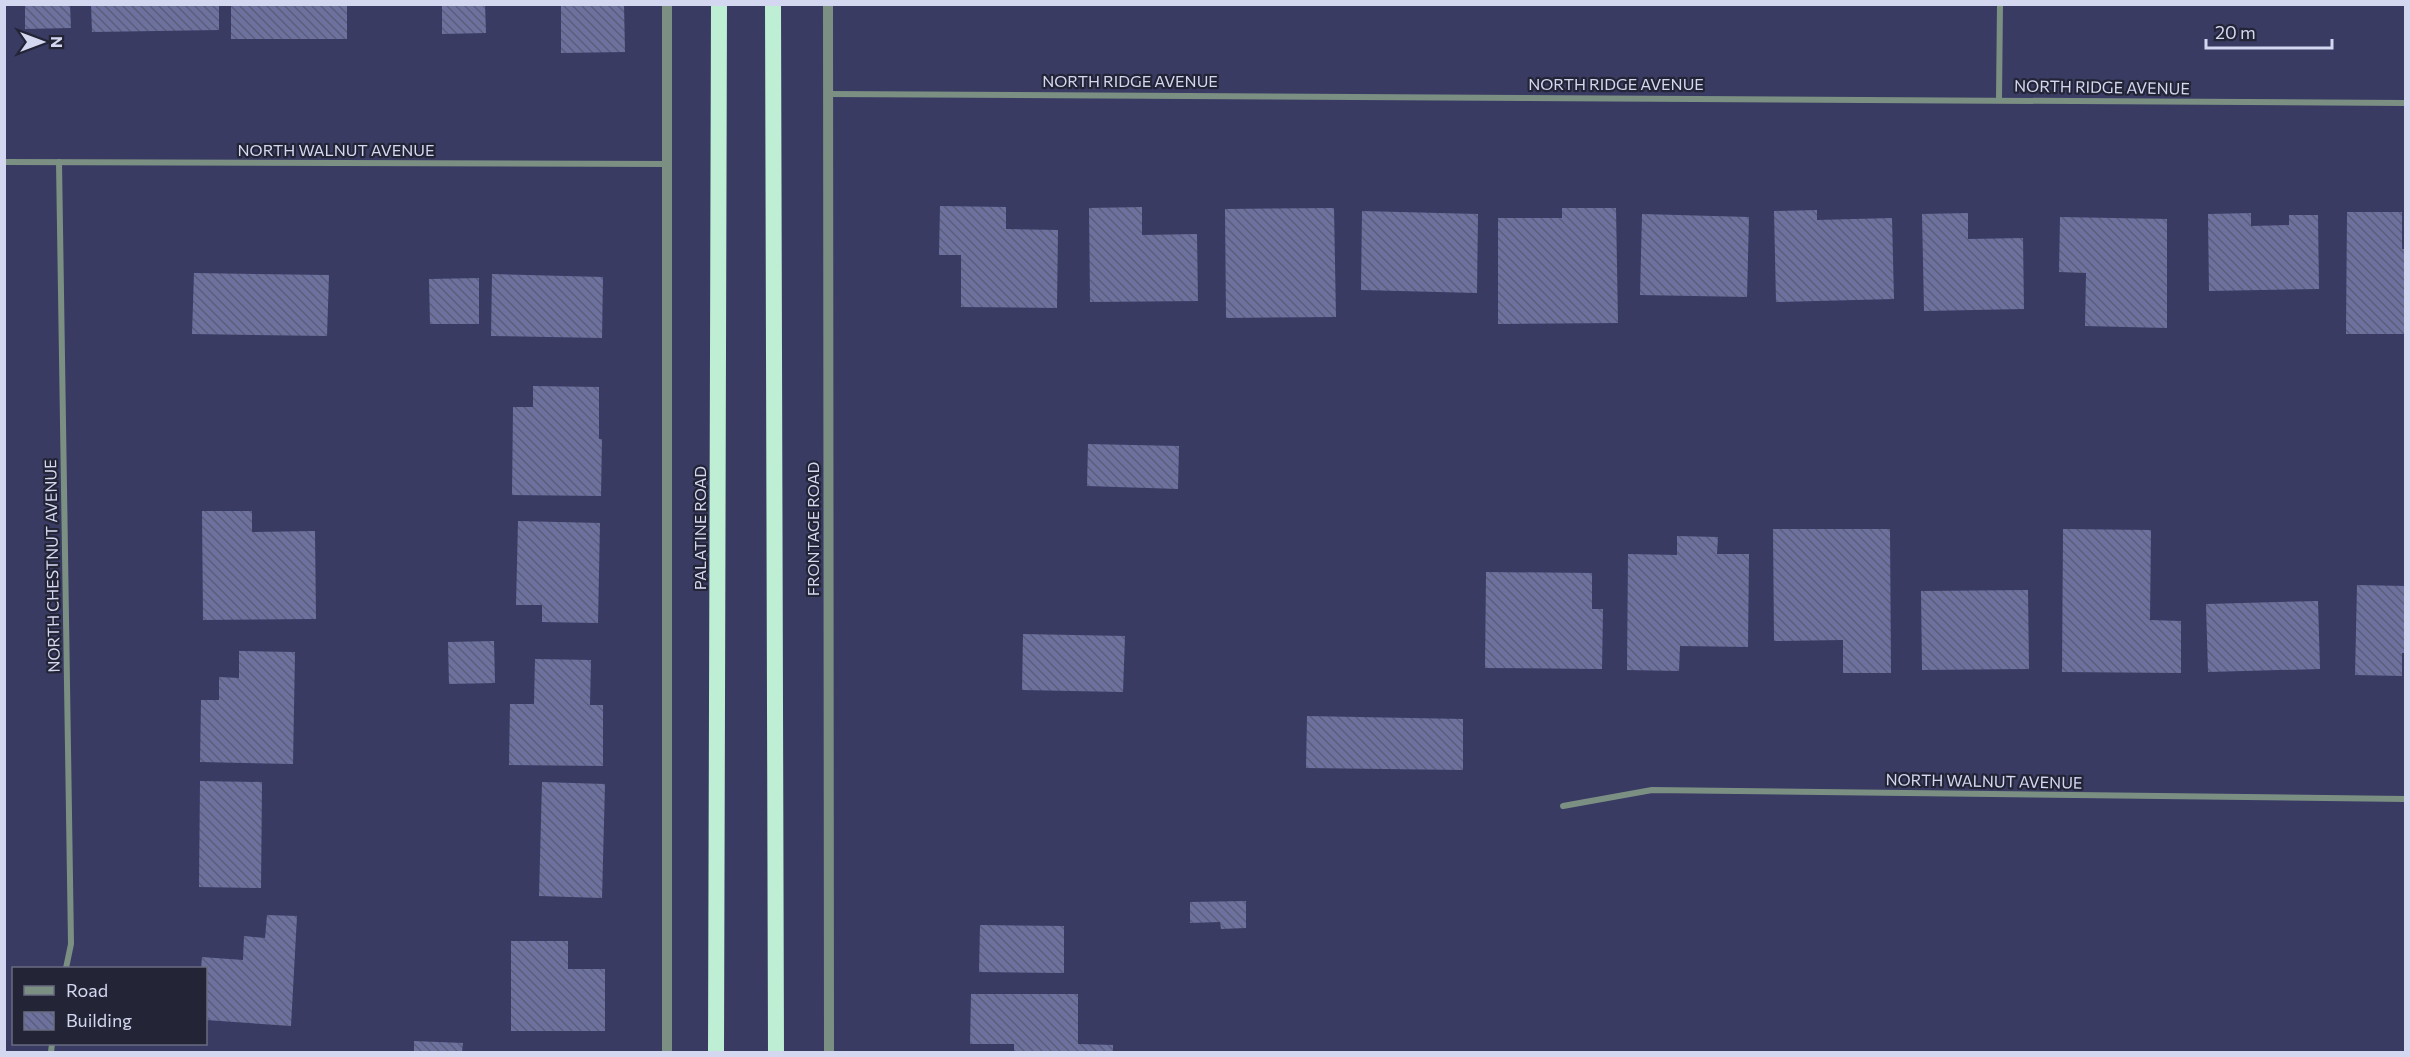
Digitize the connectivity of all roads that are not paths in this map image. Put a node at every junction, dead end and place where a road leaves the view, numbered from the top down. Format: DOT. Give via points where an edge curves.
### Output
graph roads {
  1 [pos="667,4"];
  2 [pos="719,4"];
  3 [pos="773,4"];
  4 [pos="828,4"];
  5 [pos="2000,4"];
  6 [pos="827,94"];
  7 [pos="1999,99"];
  8 [pos="2406,103"];
  9 [pos="4,162"];
  10 [pos="60,162"];
  11 [pos="668,164"];
  12 [pos="2406,799"];
  13 [pos="1563,806"];
  14 [pos="66,967"];
  15 [pos="667,1053"];
  16 [pos="716,1053"];
  17 [pos="776,1053"];
  18 [pos="829,1053"];
  1 -- 11 [label="street"];
  2 -- 16 [label="highway, PALATINE ROAD"];
  3 -- 17 [label="highway"];
  4 -- 6 [label="street, FRONTAGE ROAD"];
  5 -- 7 [label="street"];
  6 -- 7 [label="street, NORTH RIDGE AVENUE"];
  6 -- 18 [label="street, FRONTAGE ROAD"];
  7 -- 8 [label="street, NORTH RIDGE AVENUE"];
  9 -- 10 [label="street, NORTH WALNUT AVENUE"];
  10 -- 11 [label="street, NORTH WALNUT AVENUE"];
  10 -- 14 [label="street, NORTH CHESTNUT AVENUE" via="71,944"];
  11 -- 15 [label="street"];
  12 -- 13 [label="street, NORTH WALNUT AVENUE" via="1652,790"];
}
